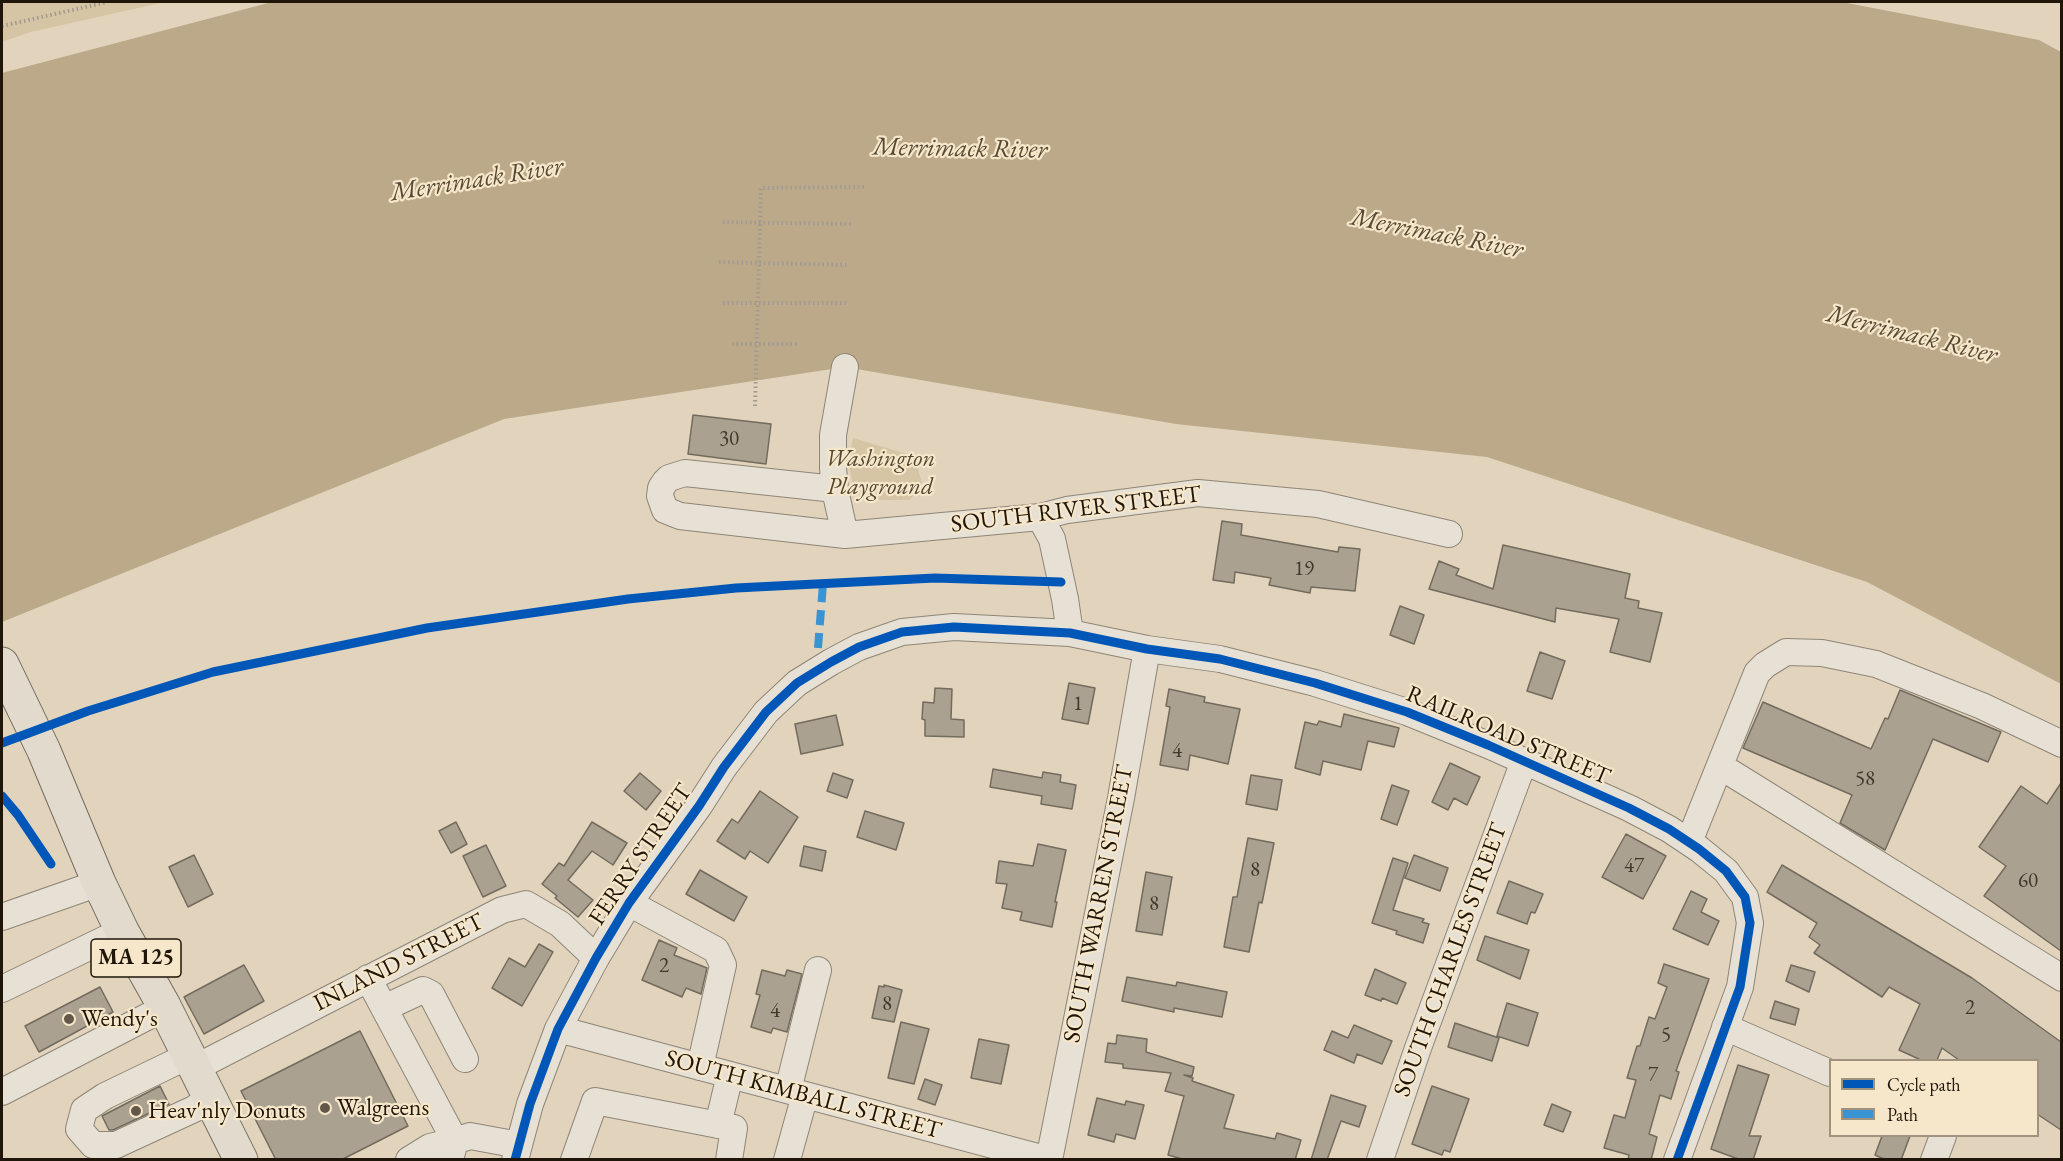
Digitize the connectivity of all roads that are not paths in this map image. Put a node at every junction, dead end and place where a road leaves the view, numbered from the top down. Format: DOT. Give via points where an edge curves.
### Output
graph roads {
  1 [pos="844,367"];
  2 [pos="834,489"];
  3 [pos="1040,518"];
  4 [pos="1449,534"];
  5 [pos="845,535"];
  6 [pos="1070,633"];
  7 [pos="1147,649"];
  8 [pos="2,664"];
  9 [pos="789,690"];
  10 [pos="2061,744"];
  11 [pos="1524,761"];
  12 [pos="1720,765"];
  13 [pos="1689,842"];
  14 [pos="99,883"];
  15 [pos="629,903"];
  16 [pos="2,917"];
  17 [pos="122,931"];
  18 [pos="596,958"];
  19 [pos="818,970"];
  20 [pos="368,978"];
  21 [pos="2061,978"];
  22 [pos="2,989"];
  23 [pos="164,1008"];
  24 [pos="384,1008"];
  25 [pos="1725,1027"];
  26 [pos="558,1029"];
  27 [pos="465,1059"];
  28 [pos="191,1062"];
  29 [pos="700,1067"];
  30 [pos="1829,1073"];
  31 [pos="730,1075"];
  32 [pos="2,1092"];
  33 [pos="796,1093"];
  34 [pos="210,1098"];
  35 [pos="718,1125"];
  36 [pos="1943,1137"];
  37 [pos="453,1150"];
  38 [pos="517,1152"];
  39 [pos="582,1158"];
  40 [pos="241,1160"];
  41 [pos="409,1160"];
  42 [pos="729,1160"];
  43 [pos="787,1160"];
  44 [pos="1049,1160"];
  45 [pos="1380,1160"];
  46 [pos="1677,1160"];
  47 [pos="1934,1160"];
  1 -- 2 [label="street" via="834,435"];
  2 -- 5 [label="street"];
  2 -- 5 [label="street, SOUTH RIVER STREET" via="685,473 669,478 660,496 665,510 680,516"];
  3 -- 4 [label="street, SOUTH RIVER STREET" via="1066,510 1198,493 1318,504"];
  3 -- 5 [label="street, SOUTH RIVER STREET"];
  3 -- 6 [label="street" via="1052,538"];
  6 -- 7 [label="street, RAILROAD STREET"];
  6 -- 9 [label="street, RAILROAD STREET" via="954,627 902,632 859,646"];
  7 -- 11 [label="street, RAILROAD STREET" via="1220,659 1315,683 1407,712"];
  7 -- 44 [label="street, SOUTH WARREN STREET"];
  8 -- 14 [label="main road, MA 125" via="44,751"];
  9 -- 15 [label="street, FERRY STREET" via="766,712 724,767"];
  10 -- 12 [label="street" via="1982,706 1876,664 1822,653 1786,652 1757,673"];
  11 -- 13 [label="street, RAILROAD STREET" via="1629,808"];
  11 -- 45 [label="street, SOUTH CHARLES STREET"];
  12 -- 13 [label="street"];
  12 -- 21 [label="street"];
  13 -- 25 [label="street, RAILROAD STREET" via="1726,871 1745,897 1750,923 1740,987"];
  14 -- 16 [label="street"];
  14 -- 17 [label="main road, MA 125"];
  15 -- 18 [label="street, FERRY STREET"];
  15 -- 29 [label="street" via="716,950 723,965"];
  17 -- 22 [label="street"];
  17 -- 23 [label="main road, MA 125"];
  18 -- 20 [label="street, INLAND STREET" via="560,924 526,904 502,910"];
  18 -- 26 [label="street, FERRY STREET"];
  19 -- 33 [label="street"];
  20 -- 24 [label="street"];
  20 -- 28 [label="street, INLAND STREET"];
  23 -- 28 [label="main road, MA 125"];
  23 -- 32 [label="street"];
  24 -- 27 [label="street" via="423,990 431,994"];
  24 -- 37 [label="street"];
  25 -- 30 [label="street"];
  25 -- 46 [label="street"];
  26 -- 29 [label="street, SOUTH KIMBALL STREET"];
  26 -- 38 [label="street, FERRY STREET"];
  28 -- 34 [label="main road, MA 125"];
  28 -- 34 [label="street, INLAND STREET" via="105,1096 84,1110 79,1129 93,1145 116,1145"];
  29 -- 31 [label="street, SOUTH KIMBALL STREET"];
  31 -- 33 [label="street, SOUTH KIMBALL STREET"];
  31 -- 35 [label="street"];
  33 -- 43 [label="street"];
  33 -- 44 [label="street, SOUTH KIMBALL STREET"];
  34 -- 40 [label="main road, MA 125"];
  35 -- 39 [label="street" via="595,1101"];
  35 -- 42 [label="street" via="734,1128"];
  36 -- 47 [label="street"];
  37 -- 38 [label="street" via="470,1136"];
  37 -- 41 [label="street" via="430,1147"];
}
